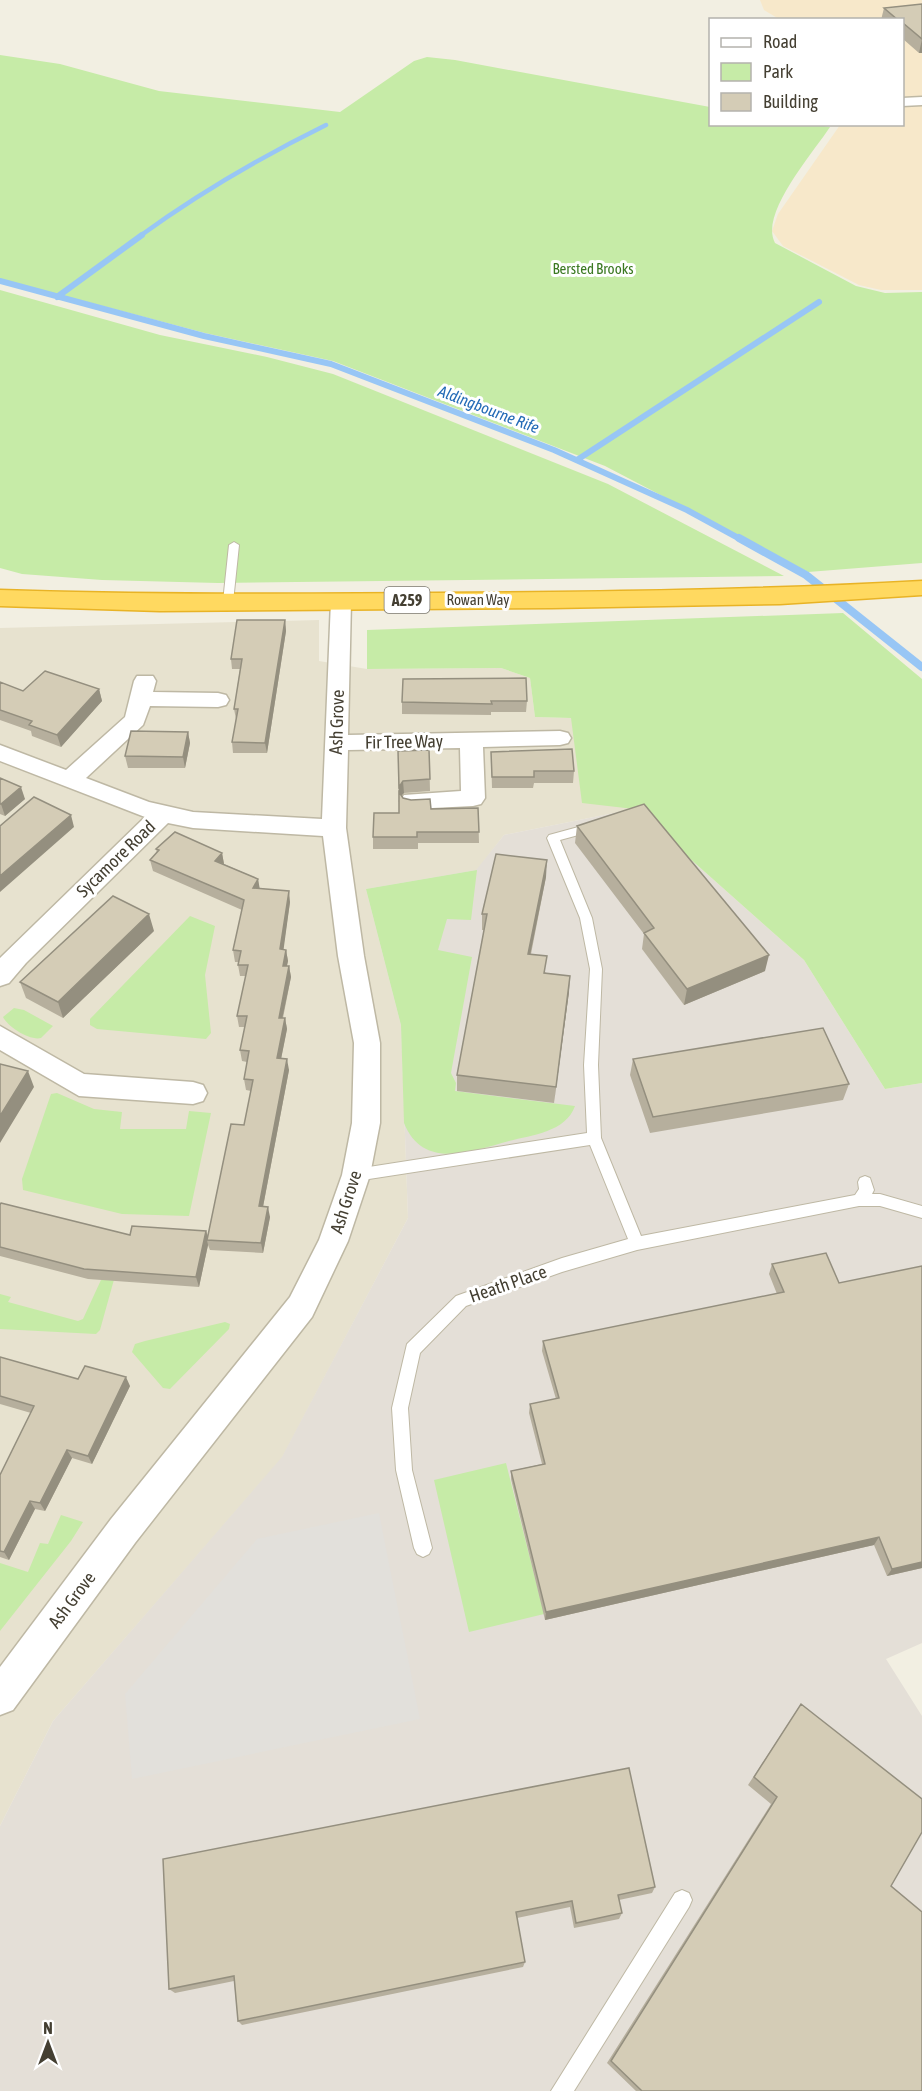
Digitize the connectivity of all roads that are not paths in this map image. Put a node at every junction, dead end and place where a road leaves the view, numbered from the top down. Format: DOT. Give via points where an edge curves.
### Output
graph roads {
  1 [pos="922,101"];
  2 [pos="904,102"];
  3 [pos="234,545"];
  4 [pos="0,588"];
  5 [pos="922,588"];
  6 [pos="35,597"];
  7 [pos="0,598"];
  8 [pos="340,601"];
  9 [pos="228,602"];
  10 [pos="218,700"];
  11 [pos="560,738"];
  12 [pos="471,741"];
  13 [pos="336,743"];
  14 [pos="0,753"];
  15 [pos="70,779"];
  16 [pos="412,801"];
  17 [pos="164,813"];
  18 [pos="609,823"];
  19 [pos="334,828"];
  20 [pos="8,951"];
  21 [pos="0,976"];
  22 [pos="0,1037"];
  23 [pos="193,1093"];
  24 [pos="594,1138"];
  25 [pos="356,1175"];
  26 [pos="866,1182"];
  27 [pos="859,1200"];
  28 [pos="922,1212"];
  29 [pos="637,1243"];
  30 [pos="423,1548"];
  31 [pos="0,1697"];
  32 [pos="682,1900"];
  33 [pos="562,2091"];
  1 -- 2 [label="street"];
  3 -- 9 [label="lane"];
  4 -- 6 [label="highway, Rowan Way / A259"];
  5 -- 8 [label="highway, Rowan Way / A259" via="780,596"];
  6 -- 7 [label="highway, Rowan Way / A259"];
  6 -- 9 [label="highway, Rowan Way / A259" via="148,603"];
  8 -- 9 [label="highway, Rowan Way / A259"];
  8 -- 13 [label="street, Ash Grove"];
  10 -- 15 [label="street" via="143,690 135,720"];
  11 -- 12 [label="street, Fir Tree Way"];
  12 -- 13 [label="street, Fir Tree Way"];
  12 -- 16 [label="street" via="473,798"];
  13 -- 19 [label="street, Ash Grove"];
  14 -- 15 [label="street"];
  15 -- 17 [label="street" via="144,809"];
  17 -- 19 [label="street, Sycamore Road" via="193,820"];
  17 -- 20 [label="street, Sycamore Road"];
  18 -- 24 [label="lane" via="553,838 586,918 596,969 591,1065"];
  19 -- 25 [label="street, Ash Grove" via="367,1043 366,1123"];
  20 -- 21 [label="street, Sycamore Road"];
  22 -- 23 [label="street" via="79,1085"];
  24 -- 25 [label="lane"];
  24 -- 29 [label="lane"];
  25 -- 31 [label="street, Ash Grove" via="333,1242 301,1307 123,1531"];
  26 -- 27 [label="lane" via="867,1190"];
  27 -- 28 [label="lane, Heath Place" via="880,1200"];
  27 -- 29 [label="lane, Heath Place"];
  29 -- 30 [label="lane, Heath Place" via="461,1301 413,1349 400,1408 404,1470"];
  32 -- 33 [label="lane"];
}
